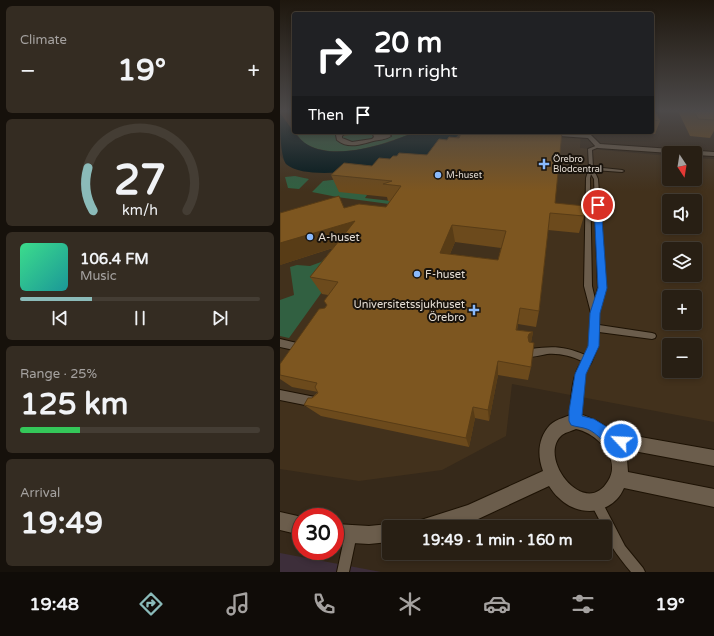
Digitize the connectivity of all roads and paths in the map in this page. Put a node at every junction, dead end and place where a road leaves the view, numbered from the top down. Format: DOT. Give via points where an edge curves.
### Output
graph roads {
  1 [pos="338,138"];
  2 [pos="375,138"];
  3 [pos="592,138"];
  4 [pos="598,146"];
  5 [pos="714,154"];
  6 [pos="591,168"];
  7 [pos="622,171"];
  8 [pos="595,313"];
  9 [pos="595,328"];
  10 [pos="652,336"];
  11 [pos="280,343"];
  12 [pos="531,353"];
  13 [pos="287,356"];
  14 [pos="588,360"];
  15 [pos="280,394"];
  16 [pos="327,404"];
  17 [pos="576,421"];
  18 [pos="609,439"];
  19 [pos="714,458"];
  20 [pos="552,476"];
  21 [pos="618,480"];
  22 [pos="714,498"];
  23 [pos="596,502"];
  24 [pos="451,520"];
  25 [pos="280,521"];
  26 [pos="292,524"];
  27 [pos="344,533"];
  28 [pos="382,533"];
  29 [pos="343,560"];
  30 [pos="343,572"];
  31 [pos="639,572"];
  1 -- 2 [label="street" via="347,144 373,141"];
  3 -- 4 [label="street"];
  4 -- 5 [label="street"];
  4 -- 6 [label="lane" via="590,149"];
  6 -- 7 [label="lane"];
  6 -- 8 [label="lane" via="588,178 588,286"];
  6 -- 8 [label="lane" via="596,179 602,288"];
  8 -- 9 [label="lane"];
  9 -- 10 [label="lane"];
  9 -- 14 [label="lane" via="594,346"];
  11 -- 13 [label="lane" via="296,343"];
  12 -- 14 [label="lane" via="552,349 570,352"];
  14 -- 17 [label="lane" via="580,374"];
  15 -- 16 [label="lane"];
  17 -- 18 [label="street" via="596,426"];
  17 -- 20 [label="street" via="561,425 551,436 547,452"];
  18 -- 19 [label="street"];
  18 -- 21 [label="street" via="618,455"];
  20 -- 23 [label="street" via="560,488 571,497 587,503"];
  20 -- 24 [label="street" via="470,514"];
  21 -- 22 [label="street"];
  21 -- 23 [label="street" via="612,493"];
  23 -- 31 [label="lane" via="621,550"];
  25 -- 26 [label="street"];
  27 -- 28 [label="street"];
  29 -- 30 [label="lane"];
}
